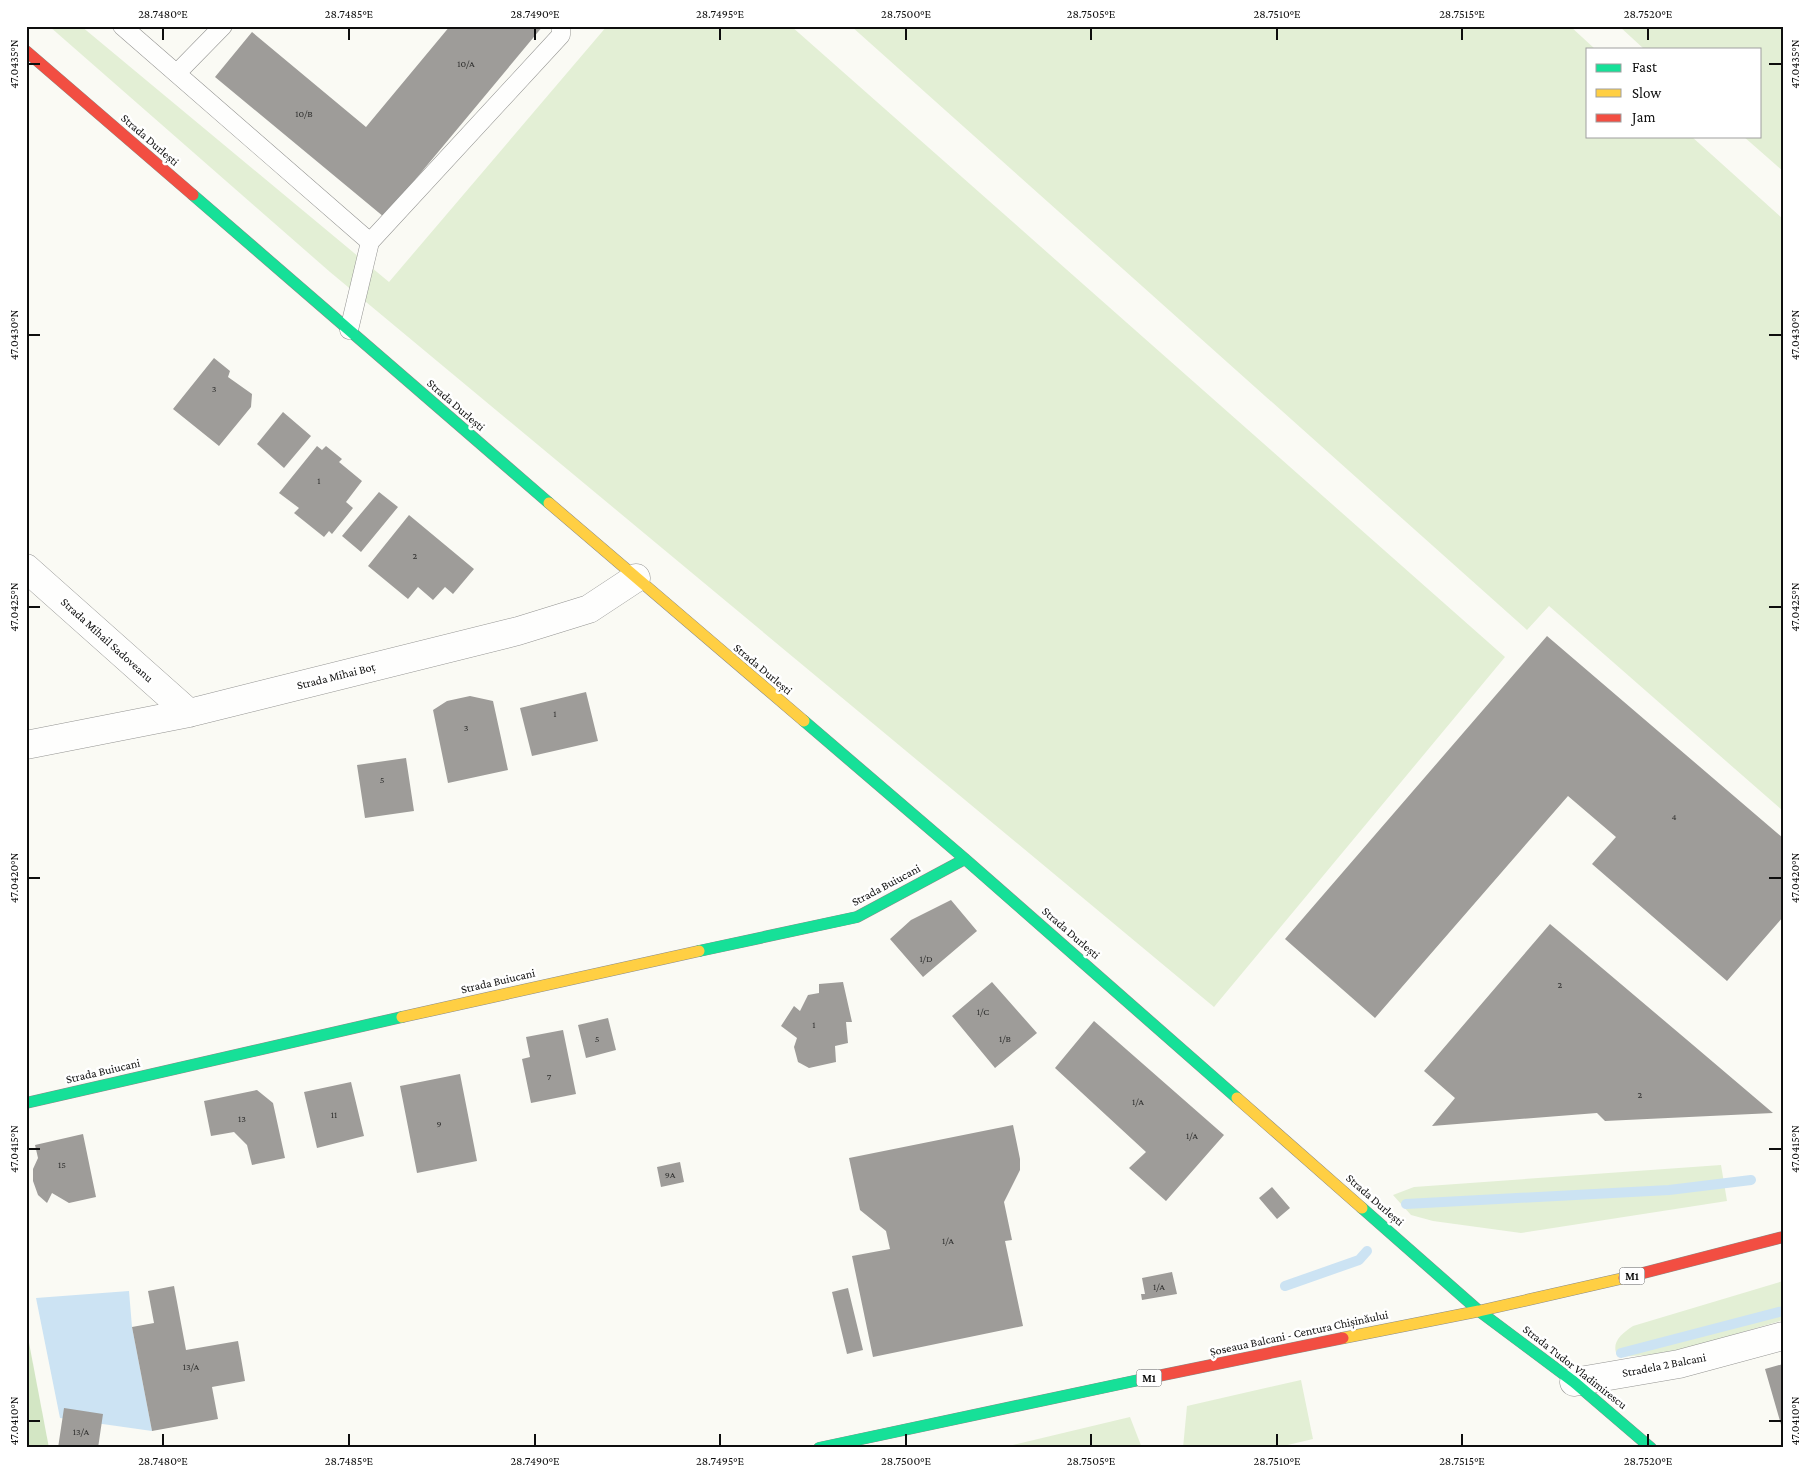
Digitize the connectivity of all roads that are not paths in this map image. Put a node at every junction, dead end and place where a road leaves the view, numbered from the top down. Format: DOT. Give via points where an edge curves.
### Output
graph roads {
  1 [pos="122,26"];
  2 [pos="223,26"];
  3 [pos="561,26"];
  4 [pos="26,51"];
  5 [pos="177,73"];
  6 [pos="370,242"];
  7 [pos="349,330"];
  8 [pos="26,568"];
  9 [pos="636,578"];
  10 [pos="189,713"];
  11 [pos="26,745"];
  12 [pos="965,858"];
  13 [pos="26,1103"];
  14 [pos="1783,1237"];
  15 [pos="1479,1311"];
  16 [pos="1783,1336"];
  17 [pos="1574,1382"];
  18 [pos="819,1448"];
  19 [pos="1651,1448"];
  1 -- 5 [label="lane"];
  2 -- 5 [label="lane"];
  3 -- 6 [label="lane" via="560,35"];
  4 -- 7 [label="main road, Strada Durlești"];
  5 -- 6 [label="lane"];
  6 -- 7 [label="lane"];
  7 -- 9 [label="main road, Strada Durlești"];
  8 -- 10 [label="street, Strada Mihail Sadoveanu"];
  9 -- 10 [label="street, Strada Mihai Boț" via="589,609 518,631"];
  9 -- 12 [label="main road, Strada Durlești"];
  10 -- 11 [label="street, Strada Mihai Boț"];
  12 -- 13 [label="main road, Strada Buiucani" via="857,917 548,983"];
  12 -- 15 [label="main road, Strada Durlești"];
  14 -- 15 [label="main road, Șoseaua Balcani - Centura Chișinăului / M1"];
  15 -- 17 [label="main road, Strada Tudor Vladimirescu"];
  15 -- 18 [label="main road, Șoseaua Balcani - Centura Chișinăului / M1"];
  16 -- 17 [label="street, Stradela 2 Balcani" via="1679,1364"];
  17 -- 19 [label="main road, Strada Tudor Vladimirescu"];
}
